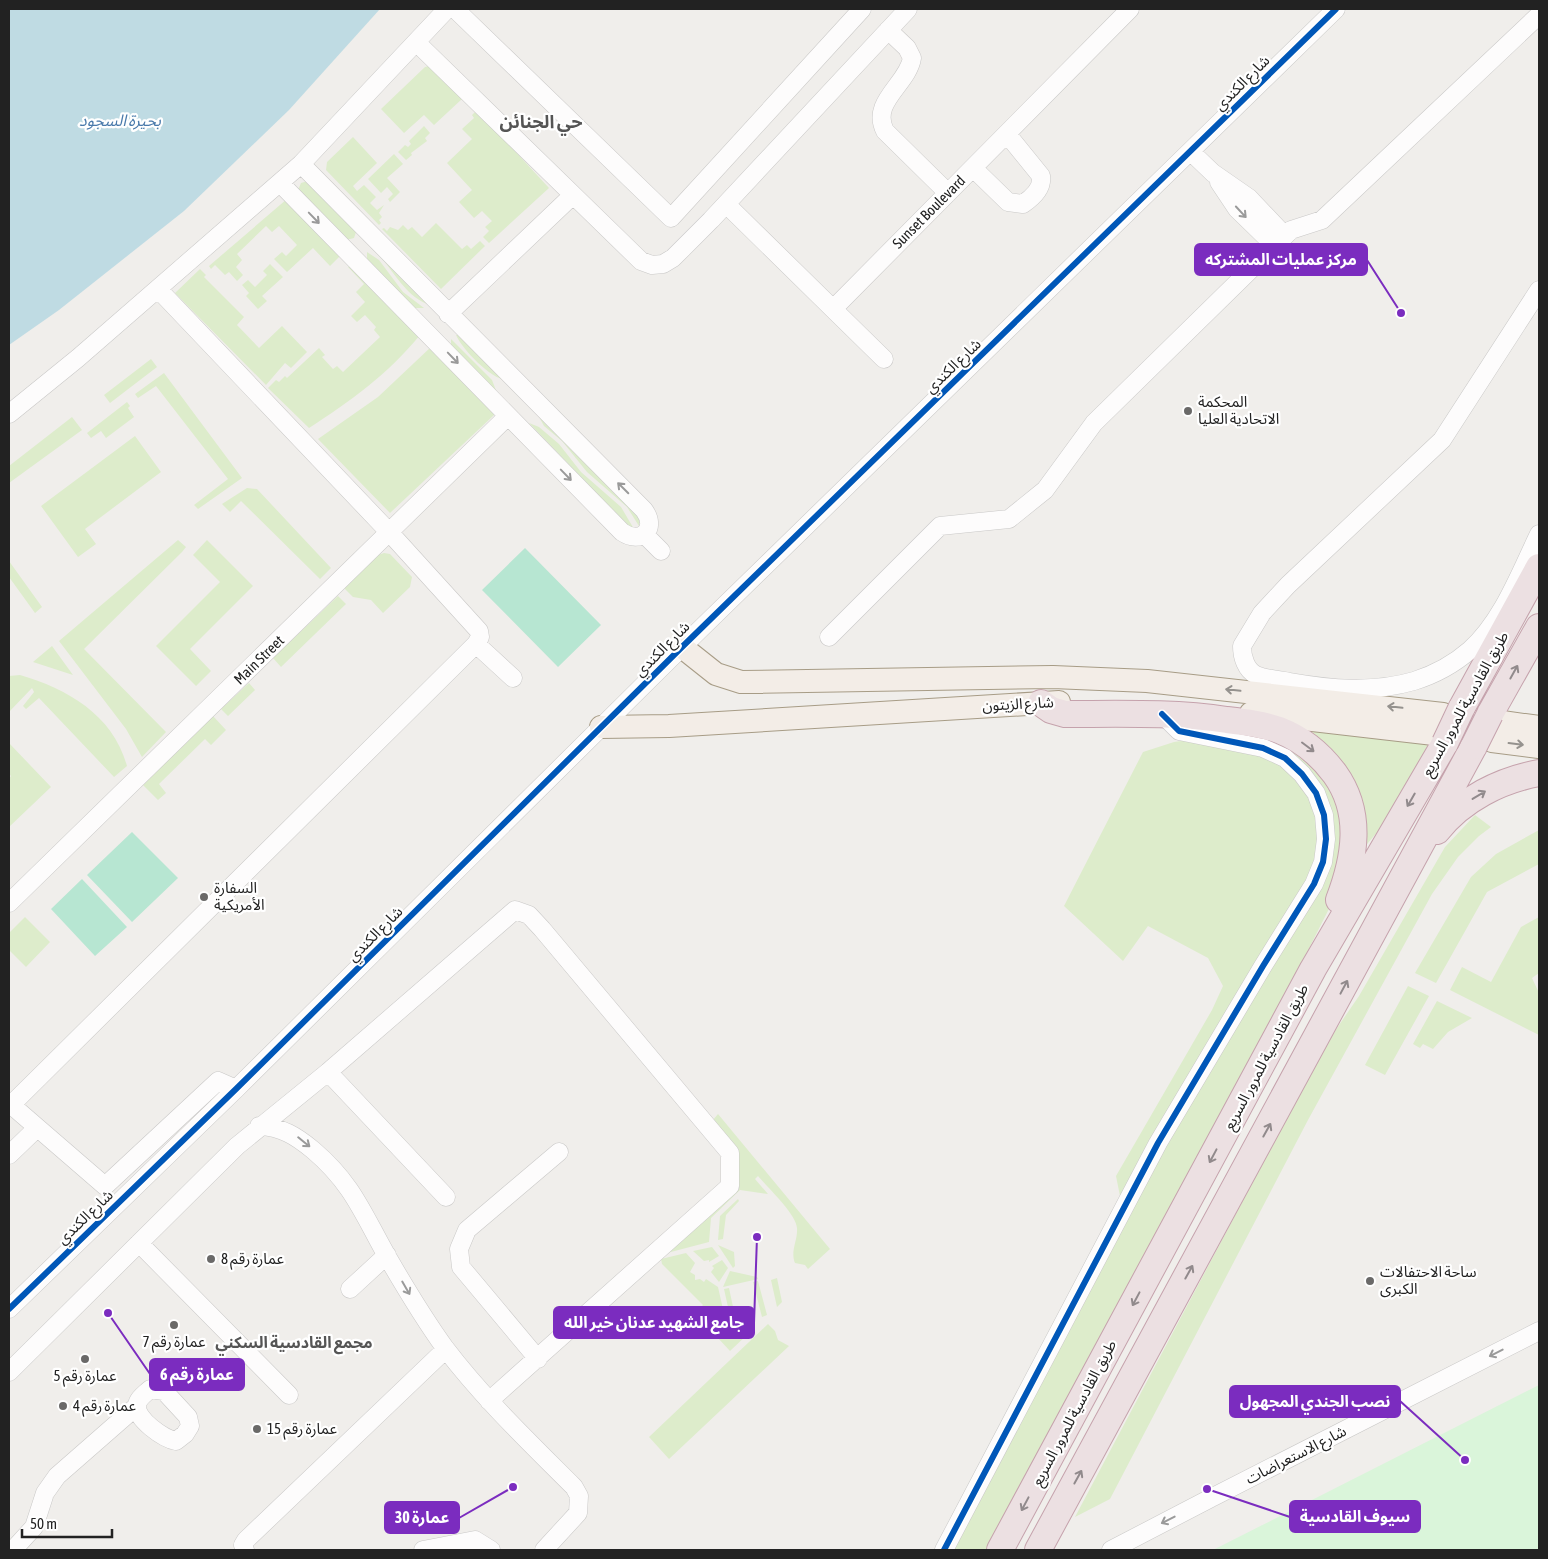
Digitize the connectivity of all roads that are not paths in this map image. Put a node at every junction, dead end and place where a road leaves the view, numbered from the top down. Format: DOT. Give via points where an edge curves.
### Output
graph roads {
  1 [pos="447,9"];
  2 [pos="455,9"];
  3 [pos="862,9"];
  4 [pos="908,9"];
  5 [pos="1130,9"];
  6 [pos="1336,9"];
  7 [pos="1539,15"];
  8 [pos="888,30"];
  9 [pos="417,43"];
  10 [pos="1007,134"];
  11 [pos="1191,152"];
  12 [pos="300,164"];
  13 [pos="973,168"];
  14 [pos="280,183"];
  15 [pos="948,194"];
  16 [pos="573,195"];
  17 [pos="726,204"];
  18 [pos="370,234"];
  19 [pos="1280,241"];
  20 [pos="349,254"];
  21 [pos="158,289"];
  22 [pos="1539,290"];
  23 [pos="832,309"];
  24 [pos="448,313"];
  25 [pos="428,333"];
  26 [pos="884,359"];
  27 [pos="528,393"];
  28 [pos="9,414"];
  29 [pos="507,415"];
  30 [pos="390,532"];
  31 [pos="644,534"];
  32 [pos="1539,534"];
  33 [pos="661,551"];
  34 [pos="1539,567"];
  35 [pos="1539,627"];
  36 [pos="829,636"];
  37 [pos="476,644"];
  38 [pos="682,647"];
  39 [pos="514,678"];
  40 [pos="1040,703"];
  41 [pos="1149,703"];
  42 [pos="1446,725"];
  43 [pos="601,727"];
  44 [pos="1539,727"];
  45 [pos="1490,731"];
  46 [pos="1539,747"];
  47 [pos="1539,773"];
  48 [pos="1409,867"];
  49 [pos="9,904"];
  50 [pos="1313,969"];
  51 [pos="328,1072"];
  52 [pos="236,1089"];
  53 [pos="10,1104"];
  54 [pos="259,1126"];
  55 [pos="37,1128"];
  56 [pos="559,1152"];
  57 [pos="9,1155"];
  58 [pos="446,1197"];
  59 [pos="139,1243"];
  60 [pos="387,1255"];
  61 [pos="350,1289"];
  62 [pos="9,1309"];
  63 [pos="1539,1331"];
  64 [pos="446,1349"];
  65 [pos="538,1359"];
  66 [pos="9,1372"];
  67 [pos="289,1395"];
  68 [pos="489,1401"];
  69 [pos="137,1406"];
  70 [pos="13,1550"];
  71 [pos="245,1550"];
  72 [pos="422,1550"];
  73 [pos="490,1550"];
  74 [pos="544,1550"];
  75 [pos="944,1550"];
  76 [pos="1000,1550"];
  77 [pos="1038,1550"];
  78 [pos="1111,1550"];
  1 -- 9 [label="street"];
  2 -- 3 [label="street" via="670,218"];
  4 -- 8 [label="street"];
  5 -- 10 [label="street, Sunset Boulevard"];
  6 -- 11 [label="street, شارع الكندي"];
  7 -- 19 [label="street" via="1322,220 1291,230"];
  8 -- 15 [label="street" via="912,58 881,112 882,124 885,131"];
  8 -- 17 [label="street"];
  9 -- 12 [label="street"];
  9 -- 16 [label="street"];
  10 -- 13 [label="street, Sunset Boulevard"];
  10 -- 13 [label="street" via="1041,176 1041,185 1032,196 1023,204 1008,202"];
  11 -- 19 [label="street" via="1213,173 1237,209"];
  11 -- 38 [label="street, شارع الكندي"];
  12 -- 14 [label="street"];
  12 -- 18 [label="street"];
  13 -- 15 [label="street, Sunset Boulevard"];
  14 -- 20 [label="street, one-way"];
  14 -- 21 [label="street"];
  15 -- 23 [label="street, Sunset Boulevard"];
  16 -- 17 [label="street" via="641,261 652,265 663,264 673,258"];
  16 -- 24 [label="street"];
  17 -- 23 [label="street"];
  18 -- 20 [label="street"];
  18 -- 24 [label="street"];
  19 -- 36 [label="street" via="1094,423 1045,490 1009,519 940,526"];
  20 -- 25 [label="street"];
  21 -- 28 [label="street"];
  21 -- 30 [label="street"];
  22 -- 32 [label="street" via="1442,440 1262,614 1242,646 1245,663 1256,675 1325,688 1387,687 1431,675 1469,650 1486,632 1502,608"];
  23 -- 26 [label="street"];
  24 -- 25 [label="street" via="433,311 429,314 424,324"];
  24 -- 27 [label="street"];
  25 -- 29 [label="street, one-way"];
  27 -- 29 [label="street, Main Street" via="513,392 508,396 505,401"];
  31 -- 27 [label="street, one-way" via="650,524 649,516"];
  29 -- 30 [label="street, Main Street"];
  29 -- 31 [label="street, one-way" via="622,532 637,538"];
  30 -- 37 [label="street" via="479,631"];
  30 -- 49 [label="street, Main Street"];
  31 -- 33 [label="street"];
  34 -- 42 [label="highway, طريق القادسية للمرور السريع"];
  45 -- 35 [label="highway, طريق القادسية للمرور السريع, one-way"];
  37 -- 39 [label="street"];
  37 -- 53 [label="street"];
  38 -- 41 [label="main road, شارع الزيتون" via="716,674 741,682 1053,676"];
  38 -- 43 [label="street, شارع الكندي"];
  40 -- 41 [label="highway" via="1065,714"];
  40 -- 43 [label="main road, شارع الزيتون" via="669,726"];
  41 -- 42 [label="main road, شارع الزيتون"];
  41 -- 50 [label="highway, one-way" via="1279,730 1312,749 1340,782 1350,803 1354,845 1351,866"];
  41 -- 75 [label="street" via="1179,731 1263,748 1285,758 1316,793 1324,815 1326,839 1323,862 1314,884 1158,1143"];
  42 -- 50 [label="highway, طريق القادسية للمرور السريع, one-way"];
  43 -- 52 [label="street, شارع الكندي"];
  44 -- 45 [label="main road"];
  45 -- 46 [label="main road, one-way"];
  45 -- 48 [label="highway, طريق القادسية للمرور السريع"];
  48 -- 47 [label="highway, one-way" via="1441,826 1475,798 1498,785"];
  77 -- 48 [label="highway, طريق القادسية للمرور السريع, one-way"];
  50 -- 76 [label="highway, طريق القادسية للمرور السريع, one-way"];
  51 -- 54 [label="street"];
  51 -- 58 [label="street"];
  51 -- 65 [label="street" via="516,910 521,911 529,915 553,942 730,1153 730,1186"];
  52 -- 55 [label="street" via="218,1082 105,1186"];
  52 -- 62 [label="street, شارع الكندي"];
  53 -- 55 [label="street"];
  54 -- 59 [label="street"];
  54 -- 60 [label="street, one-way" via="287,1131 331,1165 347,1183"];
  55 -- 57 [label="street"];
  56 -- 65 [label="street" via="467,1230 459,1249 461,1266"];
  59 -- 66 [label="street"];
  59 -- 67 [label="street"];
  60 -- 61 [label="street"];
  60 -- 64 [label="street, one-way"];
  63 -- 78 [label="street, شارع الاستعراضات, one-way"];
  64 -- 68 [label="street"];
  64 -- 71 [label="street" via="246,1540 242,1545"];
  65 -- 68 [label="street"];
  68 -- 74 [label="street" via="574,1487 579,1496 578,1513"];
  69 -- 70 [label="street" via="57,1476 45,1493 34,1527"];
  72 -- 73 [label="street" via="475,1540"];
}
